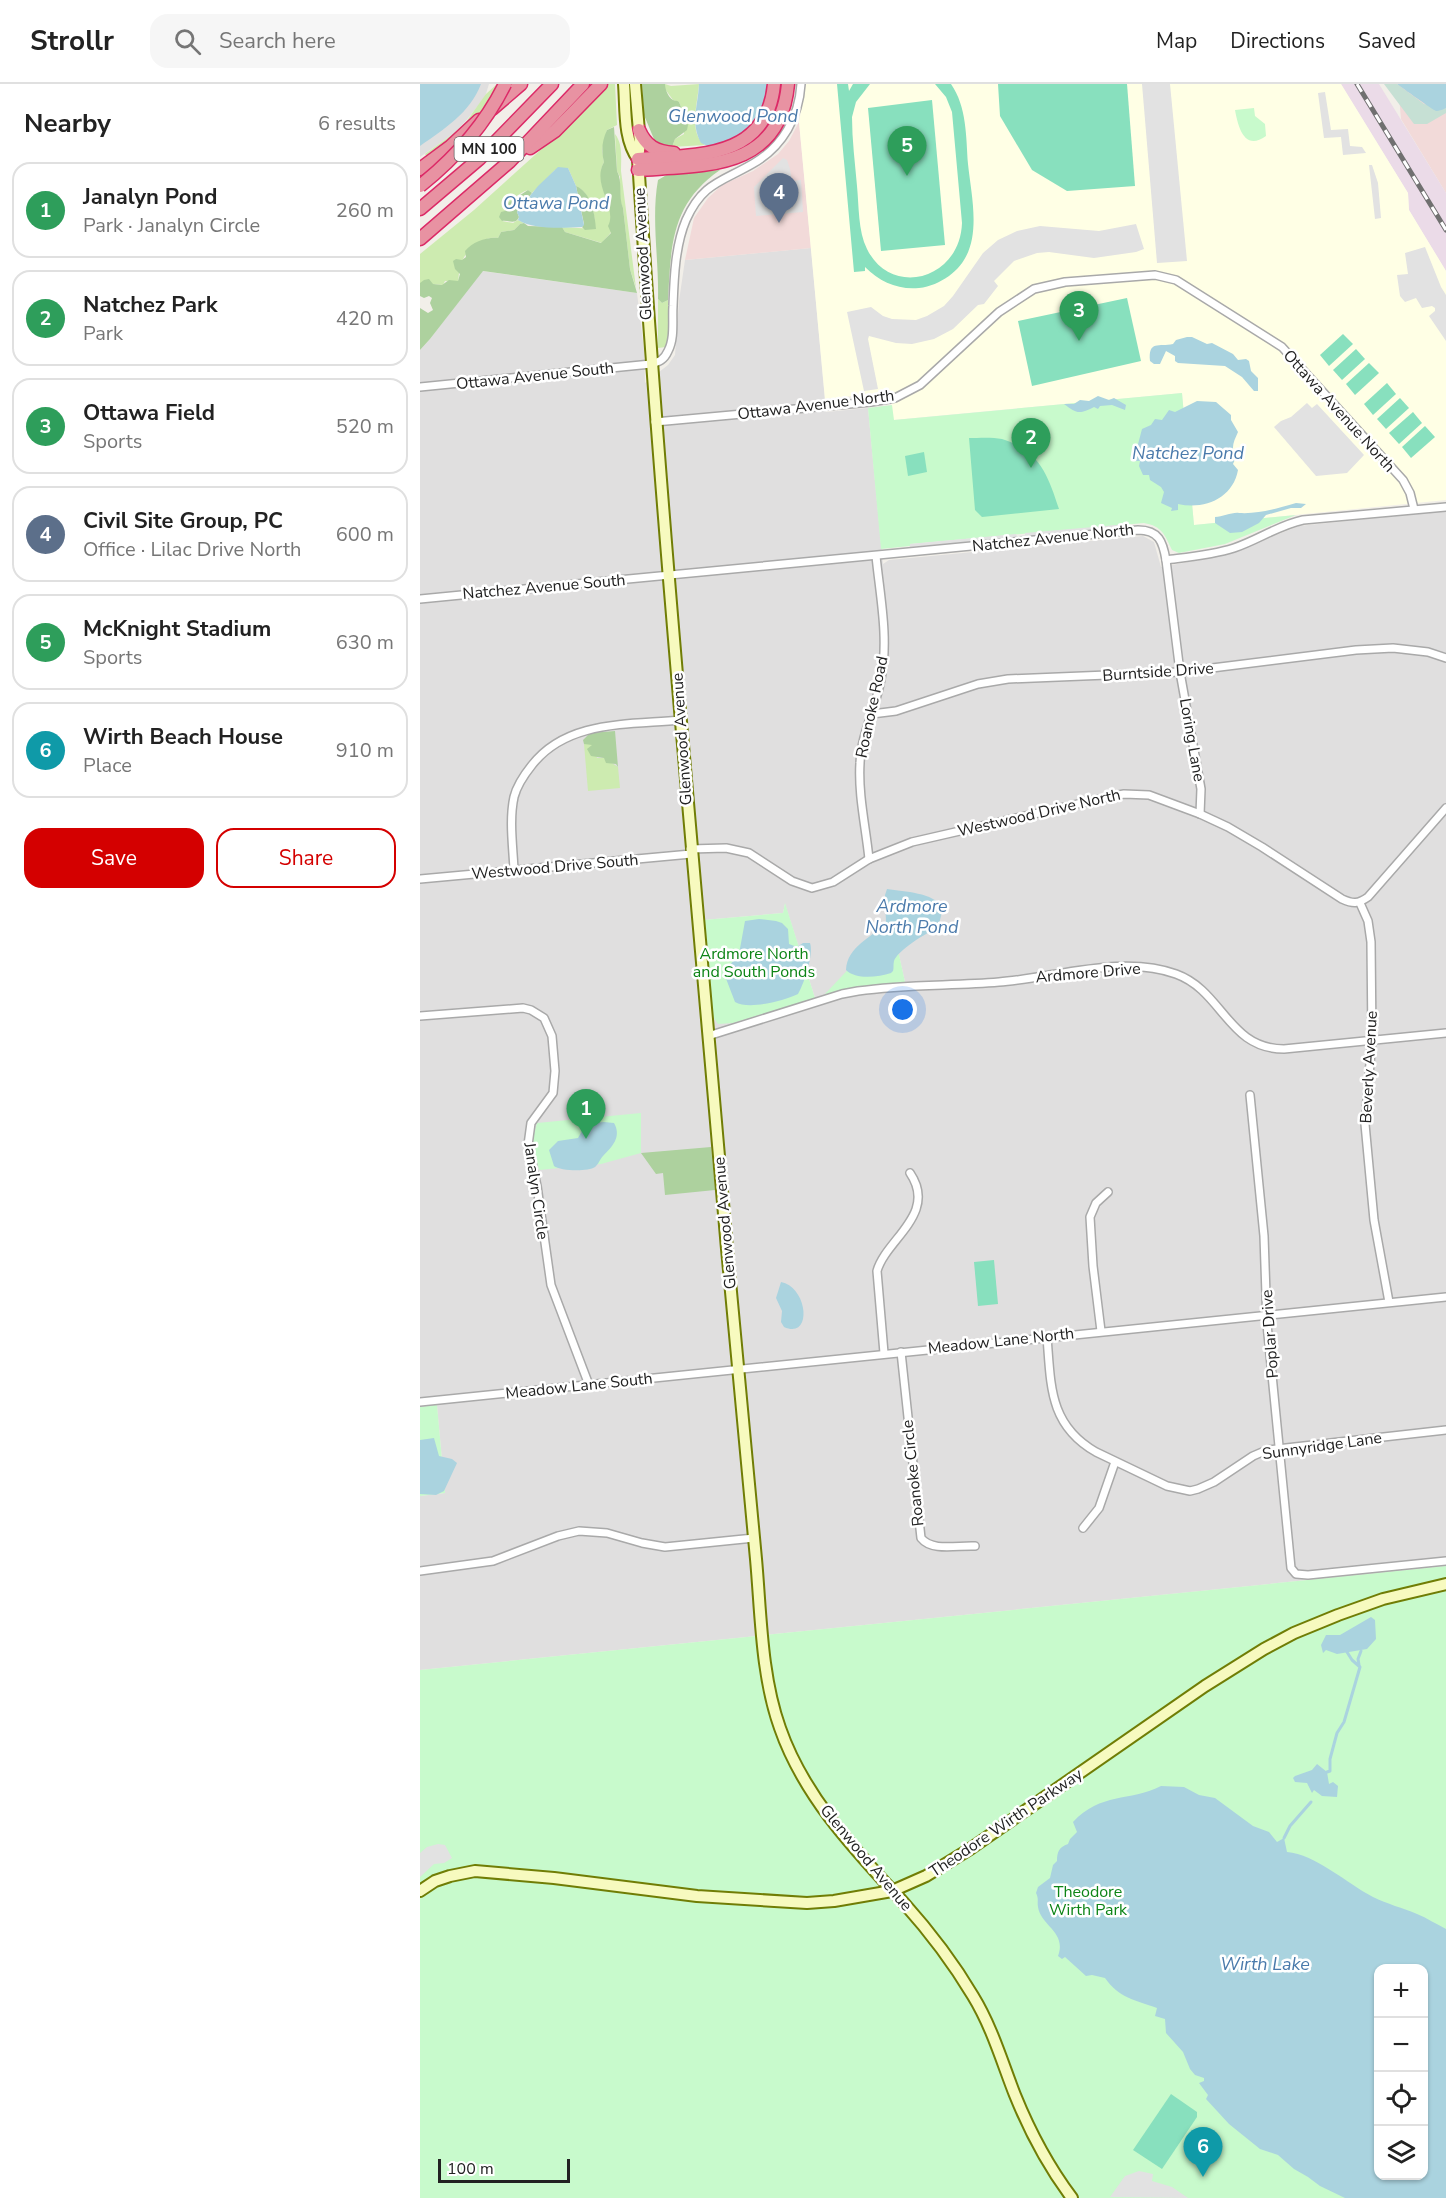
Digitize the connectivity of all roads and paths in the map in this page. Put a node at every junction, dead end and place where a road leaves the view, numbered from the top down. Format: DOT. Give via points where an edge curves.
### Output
graph roads {
  1 [pos="505,84"];
  2 [pos="521,84"];
  3 [pos="552,84"];
  4 [pos="583,84"];
  5 [pos="602,84"];
  6 [pos="635,84"];
  7 [pos="774,84"];
  8 [pos="788,84"];
  9 [pos="801,84"];
  10 [pos="625,89"];
  11 [pos="639,130"];
  12 [pos="657,159"];
  13 [pos="509,162"];
  14 [pos="638,165"];
  15 [pos="420,168"];
  16 [pos="420,186"];
  17 [pos="420,209"];
  18 [pos="420,239"];
  19 [pos="651,364"];
  20 [pos="420,387"];
  21 [pos="656,422"];
  22 [pos="1446,507"];
  23 [pos="1414,509"];
  24 [pos="876,556"];
  25 [pos="1166,560"];
  26 [pos="669,576"];
  27 [pos="420,599"];
  28 [pos="1446,658"];
  29 [pos="1180,672"];
  30 [pos="872,714"];
  31 [pos="680,720"];
  32 [pos="1446,808"];
  33 [pos="1200,814"];
  34 [pos="691,852"];
  35 [pos="869,859"];
  36 [pos="514,870"];
  37 [pos="420,879"];
  38 [pos="1360,903"];
  39 [pos="420,1016"];
  40 [pos="1446,1033"];
  41 [pos="708,1036"];
  42 [pos="1372,1039"];
  43 [pos="1250,1095"];
  44 [pos="910,1173"];
  45 [pos="1108,1192"];
  46 [pos="1446,1297"];
  47 [pos="1389,1302"];
  48 [pos="1267,1315"];
  49 [pos="1101,1331"];
  50 [pos="1047,1337"];
  51 [pos="901,1352"];
  52 [pos="884,1353"];
  53 [pos="738,1370"];
  54 [pos="589,1385"];
  55 [pos="420,1402"];
  56 [pos="1446,1430"];
  57 [pos="1279,1448"];
  58 [pos="1115,1462"];
  59 [pos="1083,1528"];
  60 [pos="754,1538"];
  61 [pos="975,1546"];
  62 [pos="1446,1561"];
  63 [pos="420,1571"];
  64 [pos="1446,1584"];
  65 [pos="420,1891"];
  66 [pos="892,1891"];
  67 [pos="1072,2198"];
  1 -- 16 [label="highway, bridge" via="468,141"];
  2 -- 15 [label="highway"];
  3 -- 17 [label="highway, MN 100" via="479,159"];
  4 -- 13 [label="highway, MN 100"];
  5 -- 13 [label="highway" via="555,131"];
  6 -- 11 [label="street, Glenwood Avenue"];
  7 -- 12 [label="highway" via="766,113 748,137 734,146"];
  8 -- 12 [label="highway" via="777,122 751,151 728,162"];
  9 -- 19 [label="street" via="795,116 779,141 759,160 713,184 695,204 685,224 678,256 672,343 663,359"];
  10 -- 14 [label="street, Glenwood Avenue" via="629,143"];
  11 -- 12 [label="highway"];
  11 -- 14 [label="street, Glenwood Avenue"];
  12 -- 14 [label="highway"];
  13 -- 18 [label="highway, MN 100"];
  14 -- 19 [label="street, Glenwood Avenue"];
  19 -- 20 [label="street, Ottawa Avenue South"];
  19 -- 21 [label="street, Glenwood Avenue"];
  21 -- 23 [label="street, Ottawa Avenue North" via="895,398 920,385 1004,308 1034,289 1065,282 1155,274 1176,280 1282,347 1402,480"];
  21 -- 26 [label="street, Glenwood Avenue"];
  22 -- 23 [label="street"];
  23 -- 25 [label="street" via="1303,520 1236,548"];
  24 -- 25 [label="street, Natchez Avenue North" via="1146,530 1159,536"];
  24 -- 26 [label="street, Natchez Avenue North"];
  24 -- 30 [label="street, Roanoke Road" via="885,651"];
  25 -- 29 [label="street, Loring Lane"];
  26 -- 27 [label="street, Natchez Avenue South"];
  26 -- 31 [label="street, Glenwood Avenue"];
  28 -- 29 [label="street, Burntside Drive" via="1412,649 1356,650"];
  29 -- 30 [label="street, Burntside Drive" via="992,681 896,711"];
  29 -- 33 [label="street, Loring Lane" via="1201,789"];
  30 -- 35 [label="street, Roanoke Road" via="860,763"];
  31 -- 34 [label="street, Glenwood Avenue"];
  31 -- 36 [label="street" via="587,729 546,750 523,777 514,796"];
  32 -- 38 [label="street"];
  33 -- 35 [label="street, Westwood Drive North" via="1149,795 1124,794 912,842"];
  33 -- 38 [label="street, Westwood Drive North" via="1263,847 1342,899"];
  34 -- 35 [label="street, Westwood Drive North" via="726,848 749,853 792,881 812,888 833,882"];
  34 -- 36 [label="street, Westwood Drive South"];
  34 -- 41 [label="street, Glenwood Avenue"];
  36 -- 37 [label="street, Westwood Drive South"];
  38 -- 42 [label="street, Beverly Avenue" via="1370,930"];
  39 -- 54 [label="street, Janalyn Circle" via="523,1008 538,1014 549,1026 555,1062 554,1087 531,1123 528,1145 551,1285"];
  40 -- 42 [label="street, Ardmore Drive"];
  41 -- 42 [label="street, Ardmore Drive" via="858,991 1002,982 1129,967 1165,970 1190,980 1244,1036 1268,1048"];
  41 -- 53 [label="street, Glenwood Avenue"];
  42 -- 47 [label="street, Beverly Avenue" via="1365,1124 1374,1220"];
  43 -- 48 [label="street, Poplar Drive" via="1264,1236"];
  44 -- 52 [label="street" via="916,1185 914,1212 877,1271"];
  45 -- 49 [label="street" via="1096,1203 1090,1217"];
  46 -- 47 [label="street, Meadow Lane North"];
  47 -- 48 [label="street, Meadow Lane North"];
  48 -- 49 [label="street, Meadow Lane North"];
  48 -- 57 [label="street, Poplar Drive"];
  49 -- 50 [label="street, Meadow Lane North"];
  50 -- 51 [label="street, Meadow Lane North"];
  50 -- 58 [label="street, Sunnyridge Lane" via="1053,1398 1064,1424 1085,1446"];
  51 -- 52 [label="street, Meadow Lane North"];
  51 -- 61 [label="street, Roanoke Circle" via="921,1538 933,1546"];
  52 -- 53 [label="street"];
  53 -- 54 [label="street, Meadow Lane South"];
  53 -- 60 [label="street, Glenwood Avenue"];
  54 -- 55 [label="street, Meadow Lane South"];
  56 -- 57 [label="street, Sunnyridge Lane"];
  57 -- 58 [label="street, Sunnyridge Lane" via="1260,1452 1214,1482 1190,1491 1167,1486"];
  57 -- 62 [label="street, Poplar Drive" via="1293,1572 1308,1575"];
  58 -- 59 [label="street" via="1099,1508"];
  60 -- 63 [label="street" via="665,1547 607,1533 579,1532 493,1561"];
  60 -- 66 [label="street, Glenwood Avenue" via="768,1679 782,1733 817,1800"];
  64 -- 66 [label="street, Theodore Wirth Parkway" via="1338,1615 1264,1649 970,1849"];
  65 -- 66 [label="street, Theodore Wirth Parkway" via="435,1881 475,1871 697,1896 807,1903"];
  66 -- 67 [label="street, Glenwood Avenue" via="928,1932 971,1993 991,2030 1039,2148"];
}
